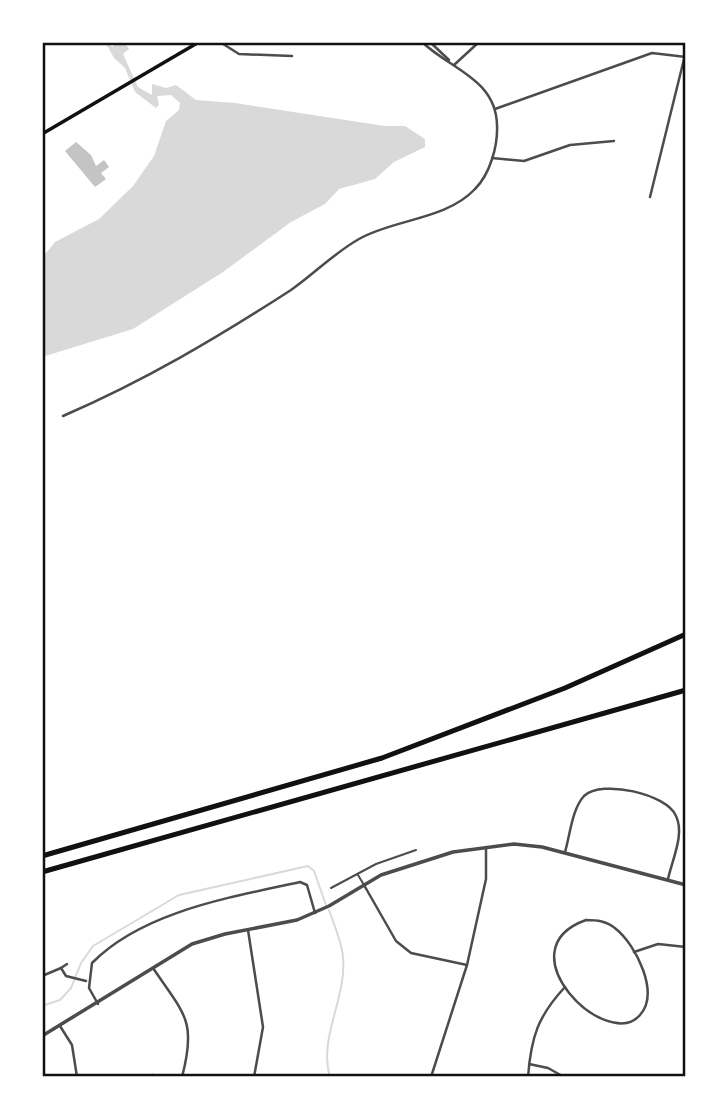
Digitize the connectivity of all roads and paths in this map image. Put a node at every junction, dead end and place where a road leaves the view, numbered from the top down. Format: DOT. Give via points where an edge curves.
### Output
graph roads {
  1 [pos="199,42"];
  2 [pos="220,42"];
  3 [pos="422,42"];
  4 [pos="430,42"];
  5 [pos="479,42"];
  6 [pos="686,51"];
  7 [pos="292,56"];
  8 [pos="685,57"];
  9 [pos="454,65"];
  10 [pos="495,109"];
  11 [pos="42,134"];
  12 [pos="614,141"];
  13 [pos="492,158"];
  14 [pos="650,197"];
  15 [pos="63,416"];
  16 [pos="686,634"];
  17 [pos="686,690"];
  18 [pos="486,847"];
  19 [pos="416,850"];
  20 [pos="565,852"];
  21 [pos="42,856"];
  22 [pos="42,872"];
  23 [pos="358,874"];
  24 [pos="668,880"];
  25 [pos="364,885"];
  26 [pos="686,885"];
  27 [pos="331,888"];
  28 [pos="316,913"];
  29 [pos="248,930"];
  30 [pos="686,947"];
  31 [pos="634,952"];
  32 [pos="67,964"];
  33 [pos="467,965"];
  34 [pos="61,968"];
  35 [pos="153,968"];
  36 [pos="42,976"];
  37 [pos="88,981"];
  38 [pos="565,987"];
  39 [pos="98,1004"];
  40 [pos="60,1026"];
  41 [pos="42,1037"];
  42 [pos="529,1064"];
  43 [pos="152,1074"];
  44 [pos="78,1077"];
  45 [pos="162,1077"];
  46 [pos="182,1077"];
  47 [pos="254,1077"];
  48 [pos="431,1077"];
  49 [pos="528,1077"];
  50 [pos="564,1077"];
  1 -- 11 [label="main road"];
  2 -- 7 [label="street" via="239,54"];
  3 -- 9 [label="street"];
  4 -- 9 [label="street"];
  5 -- 9 [label="street"];
  6 -- 8 [label="street"];
  8 -- 10 [label="street" via="660,52 642,56"];
  8 -- 14 [label="street"];
  9 -- 10 [label="street" via="480,83"];
  10 -- 13 [label="street" via="497,136"];
  12 -- 13 [label="street" via="570,145 524,161"];
  13 -- 15 [label="street" via="476,188 461,201 362,237 196,351"];
  16 -- 21 [label="highway" via="565,688 382,758"];
  17 -- 22 [label="highway"];
  18 -- 20 [label="street" via="528,845"];
  18 -- 25 [label="street" via="413,863"];
  18 -- 33 [label="street" via="486,879"];
  19 -- 23 [label="lane"];
  20 -- 24 [label="street"];
  20 -- 24 [label="street" via="577,808 588,793 607,787 653,798 671,807 679,823"];
  23 -- 25 [label="lane"];
  23 -- 27 [label="lane"];
  24 -- 26 [label="street"];
  25 -- 28 [label="street"];
  25 -- 33 [label="street" via="396,941 411,953"];
  28 -- 29 [label="street"];
  28 -- 37 [label="street" via="307,885 300,882 192,906 155,922 98,957"];
  29 -- 35 [label="street" via="192,944"];
  29 -- 47 [label="street" via="262,1027"];
  30 -- 31 [label="street" via="658,944"];
  31 -- 38 [label="street" via="605,922 586,920 569,927 554,954 555,969"];
  31 -- 38 [label="street" via="648,1000 632,1022 603,1021"];
  32 -- 34 [label="street"];
  33 -- 48 [label="street"];
  34 -- 36 [label="street"];
  34 -- 37 [label="street" via="71,978"];
  35 -- 39 [label="street"];
  35 -- 46 [label="street" via="188,1021 190,1045"];
  37 -- 39 [label="street"];
  38 -- 42 [label="street" via="541,1016"];
  39 -- 40 [label="street"];
  40 -- 41 [label="street"];
  40 -- 44 [label="street" via="72,1045"];
  42 -- 49 [label="street"];
  42 -- 50 [label="street"];
  43 -- 45 [label="street"];
}
